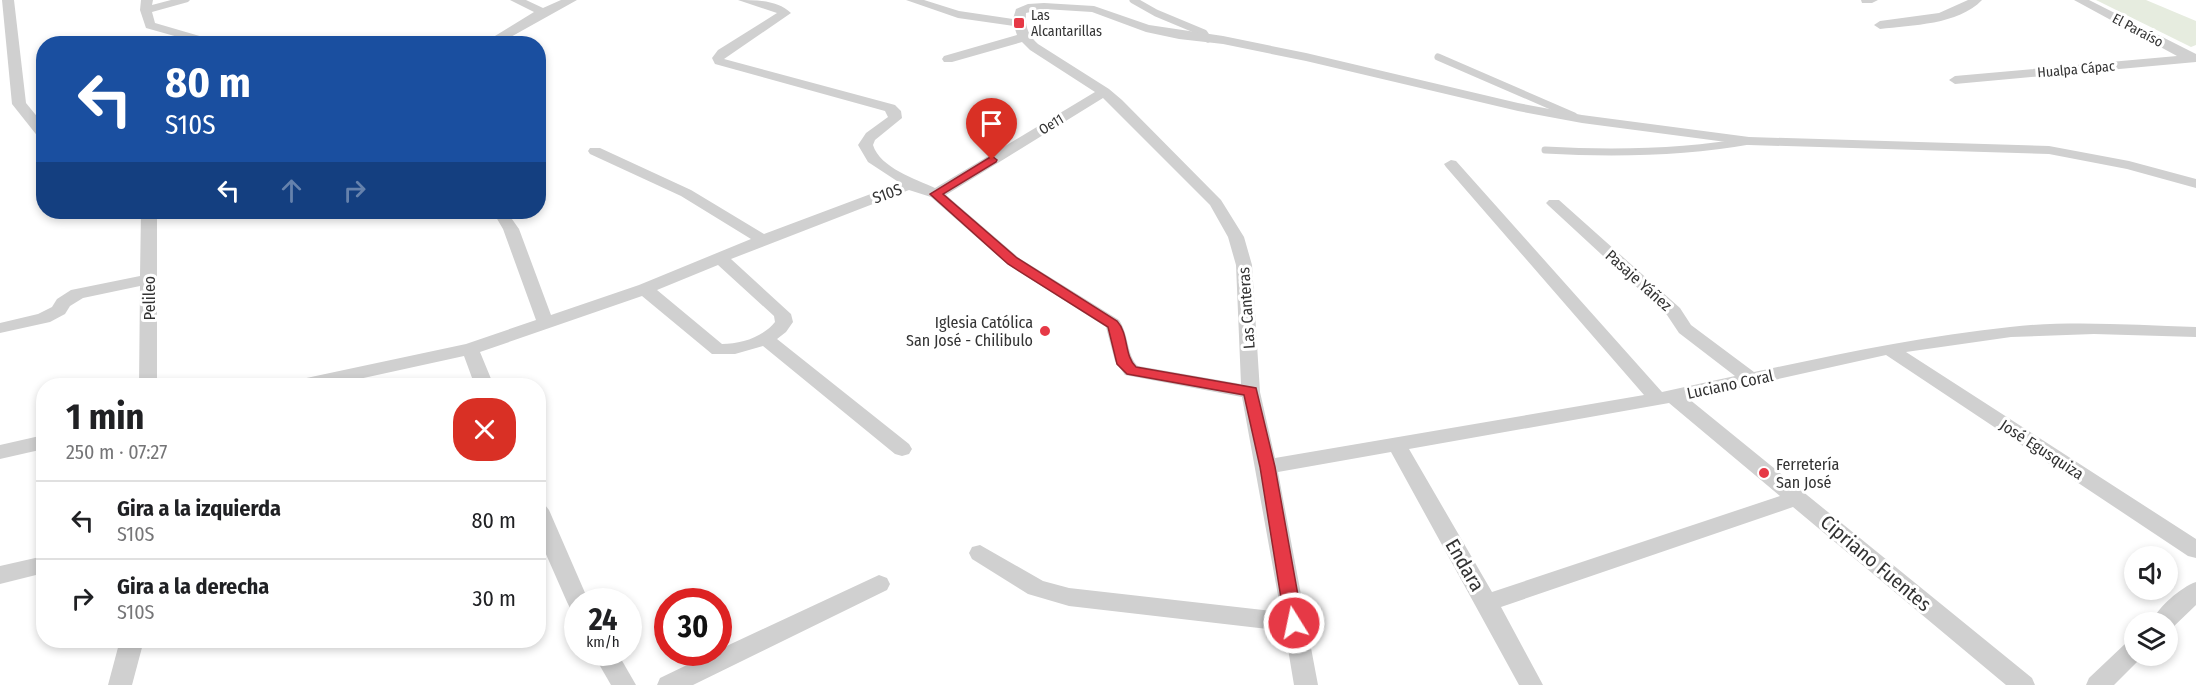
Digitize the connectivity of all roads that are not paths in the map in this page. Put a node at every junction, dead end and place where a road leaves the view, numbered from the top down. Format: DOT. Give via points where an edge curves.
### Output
graph roads {
  1 [pos="8,0"];
  2 [pos="184,0"];
  3 [pos="516,0"];
  4 [pos="571,0"];
  5 [pos="744,0"];
  6 [pos="790,0"];
  7 [pos="912,0"];
  8 [pos="1133,0"];
  9 [pos="1976,0"];
  10 [pos="2080,0"];
  11 [pos="146,5"];
  12 [pos="777,8"];
  13 [pos="543,12"];
  14 [pos="1020,18"];
  15 [pos="1880,25"];
  16 [pos="187,36"];
  17 [pos="502,36"];
  18 [pos="1208,39"];
  19 [pos="1438,57"];
  20 [pos="948,59"];
  21 [pos="2194,59"];
  22 [pos="1955,80"];
  23 [pos="1104,92"];
  24 [pos="1582,119"];
  25 [pos="36,125"];
  26 [pos="1749,141"];
  27 [pos="1545,150"];
  28 [pos="594,151"];
  29 [pos="1451,164"];
  30 [pos="2196,184"];
  31 [pos="914,185"];
  32 [pos="936,194"];
  33 [pos="1554,202"];
  34 [pos="149,219"];
  35 [pos="505,219"];
  36 [pos="764,240"];
  37 [pos="721,259"];
  38 [pos="148,279"];
  39 [pos="645,289"];
  40 [pos="546,324"];
  41 [pos="0,328"];
  42 [pos="2193,334"];
  43 [pos="765,339"];
  44 [pos="1889,349"];
  45 [pos="470,350"];
  46 [pos="148,378"];
  47 [pos="335,378"];
  48 [pos="482,378"];
  49 [pos="1750,379"];
  50 [pos="1251,392"];
  51 [pos="1665,397"];
  52 [pos="36,444"];
  53 [pos="1397,446"];
  54 [pos="902,449"];
  55 [pos="0,452"];
  56 [pos="1267,467"];
  57 [pos="1797,498"];
  58 [pos="546,528"];
  59 [pos="2196,550"];
  60 [pos="980,553"];
  61 [pos="36,566"];
  62 [pos="0,575"];
  63 [pos="879,584"];
  64 [pos="572,588"];
  65 [pos="2196,591"];
  66 [pos="1487,603"];
  67 [pos="2174,612"];
  68 [pos="1294,623"];
  69 [pos="130,648"];
  70 [pos="2124,660"];
  71 [pos="612,666"];
  72 [pos="120,685"];
  73 [pos="624,685"];
  74 [pos="669,685"];
  75 [pos="1306,685"];
  76 [pos="1531,685"];
  77 [pos="2023,685"];
  78 [pos="2098,685"];
  1 -- 25 [label="street" via="19,104"];
  2 -- 11 [label="street"];
  3 -- 13 [label="street"];
  4 -- 13 [label="street"];
  5 -- 12 [label="street"];
  6 -- 12 [label="street"];
  7 -- 14 [label="street" via="958,14"];
  8 -- 18 [label="lane" via="1204,33"];
  9 -- 15 [label="street" via="1967,7 1929,19"];
  10 -- 21 [label="street, El Paraíso"];
  11 -- 16 [label="street" via="150,25"];
  12 -- 31 [label="street" via="784,15 722,53 718,61 890,108 895,118 870,136 864,149"];
  13 -- 17 [label="street"];
  14 -- 18 [label="street" via="1028,7 1094,9 1146,28"];
  14 -- 20 [label="street"];
  14 -- 23 [label="street, Las Canteras" via="1034,47"];
  18 -- 24 [label="street"];
  19 -- 24 [label="lane"];
  21 -- 22 [label="street, Hualpa Cápac"];
  23 -- 32 [label="street, Oe11"];
  23 -- 50 [label="street, Las Canteras" via="1216,203 1228,220 1244,266"];
  24 -- 26 [label="street"];
  26 -- 27 [label="lane" via="1617,152"];
  26 -- 30 [label="street" via="2049,150 2129,165"];
  28 -- 36 [label="street" via="686,193"];
  29 -- 51 [label="street, Cipriano Fuentes"];
  31 -- 32 [label="street, S10S"];
  31 -- 36 [label="street, S10S"];
  32 -- 50 [label="street, S10S" via="1013,261 1113,324 1124,364 1132,371"];
  33 -- 49 [label="street, Pasaje Yáñez" via="1674,312 1685,329"];
  34 -- 38 [label="street, Pelileo"];
  35 -- 40 [label="street"];
  36 -- 37 [label="street, S10S"];
  37 -- 39 [label="street, S10S"];
  37 -- 43 [label="street" via="784,317 779,330"];
  38 -- 41 [label="street" via="77,294 44,318"];
  38 -- 46 [label="street, Pelileo"];
  39 -- 40 [label="street, S10S"];
  39 -- 43 [label="street" via="713,348 730,350"];
  40 -- 45 [label="street, S10S"];
  42 -- 44 [label="street, Luciano Coral" via="2094,329 2012,332"];
  43 -- 54 [label="street"];
  44 -- 49 [label="street, Luciano Coral"];
  44 -- 59 [label="street, José Egusquiza"];
  45 -- 47 [label="street, S10S"];
  45 -- 48 [label="street"];
  49 -- 51 [label="street, Luciano Coral"];
  50 -- 56 [label="street, Las Canteras"];
  51 -- 53 [label="street, Luciano Coral"];
  51 -- 57 [label="street, Cipriano Fuentes"];
  52 -- 55 [label="street"];
  53 -- 56 [label="street, Luciano Coral"];
  53 -- 66 [label="street, Endara"];
  56 -- 68 [label="street, Las Canteras"];
  57 -- 66 [label="street"];
  57 -- 77 [label="street, Cipriano Fuentes"];
  58 -- 64 [label="street"];
  60 -- 68 [label="street" via="1036,588 1069,597"];
  61 -- 62 [label="street"];
  63 -- 74 [label="street"];
  65 -- 67 [label="street"];
  66 -- 76 [label="street, Endara"];
  68 -- 75 [label="street, Las Canteras"];
  69 -- 72 [label="street"];
  70 -- 78 [label="street"];
  71 -- 73 [label="street"];
}
